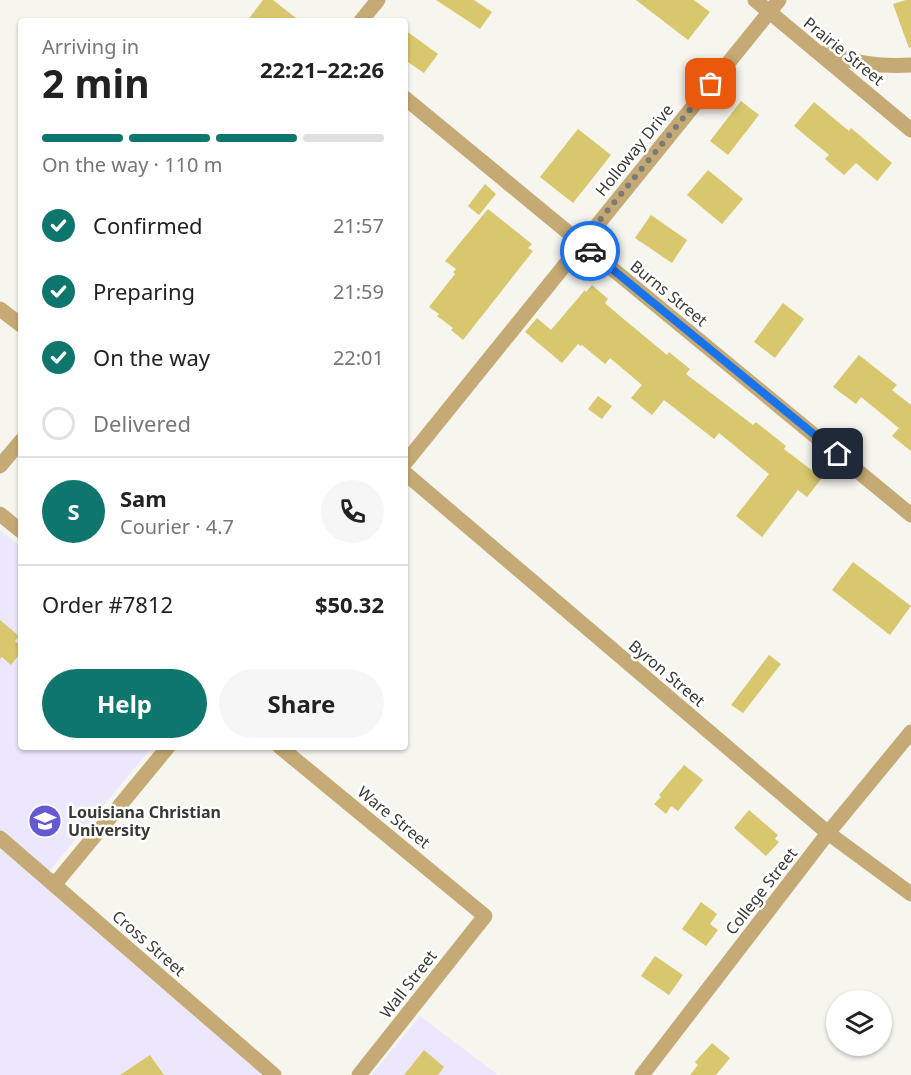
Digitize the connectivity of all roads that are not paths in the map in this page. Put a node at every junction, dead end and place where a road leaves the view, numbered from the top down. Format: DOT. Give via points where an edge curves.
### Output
graph roads {
  1 [pos="755,0"];
  2 [pos="779,0"];
  3 [pos="371,2"];
  4 [pos="769,13"];
  5 [pos="363,18"];
  6 [pos="815,50"];
  7 [pos="911,65"];
  8 [pos="408,100"];
  9 [pos="911,130"];
  10 [pos="581,243"];
  11 [pos="0,309"];
  12 [pos="18,323"];
  13 [pos="18,445"];
  14 [pos="408,459"];
  15 [pos="0,466"];
  16 [pos="408,476"];
  17 [pos="0,513"];
  18 [pos="911,515"];
  19 [pos="18,528"];
  20 [pos="911,732"];
  21 [pos="166,750"];
  22 [pos="284,750"];
  23 [pos="828,833"];
  24 [pos="0,838"];
  25 [pos="55,884"];
  26 [pos="911,894"];
  27 [pos="485,916"];
  28 [pos="274,1075"];
  29 [pos="359,1075"];
  30 [pos="642,1075"];
  1 -- 4 [label="street, Prairie Street"];
  2 -- 4 [label="street, Holloway Drive"];
  3 -- 5 [label="street"];
  4 -- 6 [label="street, Prairie Street"];
  4 -- 10 [label="street, Holloway Drive"];
  6 -- 7 [label="street" via="882,67"];
  6 -- 9 [label="street, Prairie Street"];
  8 -- 10 [label="street, Burns Street"];
  10 -- 14 [label="street, Holloway Drive"];
  10 -- 18 [label="street, Burns Street"];
  11 -- 12 [label="street"];
  13 -- 15 [label="street"];
  16 -- 23 [label="street, Byron Street"];
  17 -- 19 [label="street"];
  20 -- 23 [label="street, College Street"];
  21 -- 25 [label="street"];
  22 -- 27 [label="street, Ware Street"];
  23 -- 26 [label="street, Byron Street"];
  23 -- 30 [label="street, College Street"];
  24 -- 25 [label="street, Cross Street"];
  25 -- 28 [label="street, Cross Street"];
  27 -- 29 [label="street, Wall Street"];
}
